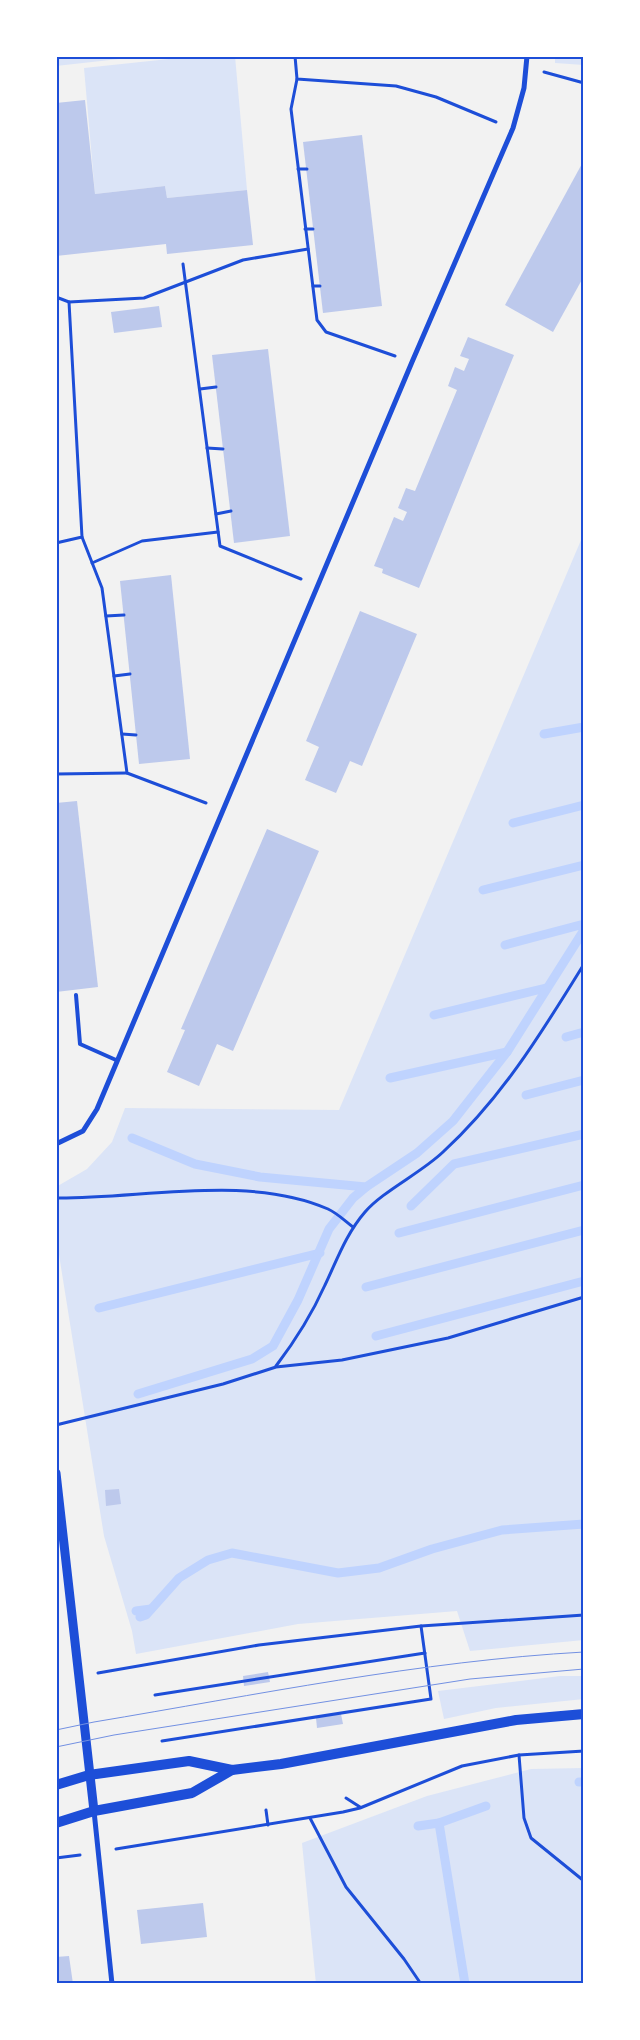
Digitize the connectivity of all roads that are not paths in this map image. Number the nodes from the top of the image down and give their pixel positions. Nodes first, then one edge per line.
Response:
1 (527, 56) edge
2 (76, 995) dead end
3 (116, 1060) junction
4 (56, 1144) edge
5 (56, 1473) edge
6 (584, 1714) edge
7 (232, 1770) junction
8 (89, 1775) junction
9 (56, 1785) edge
10 (94, 1811) junction
11 (56, 1823) edge
12 (112, 1984) edge

1 - 3 street
2 - 3 lane
3 - 4 street
5 - 8 street
6 - 7 main road
7 - 8 main road
7 - 10 main road
8 - 9 main road
8 - 10 street
10 - 11 main road
10 - 12 street

